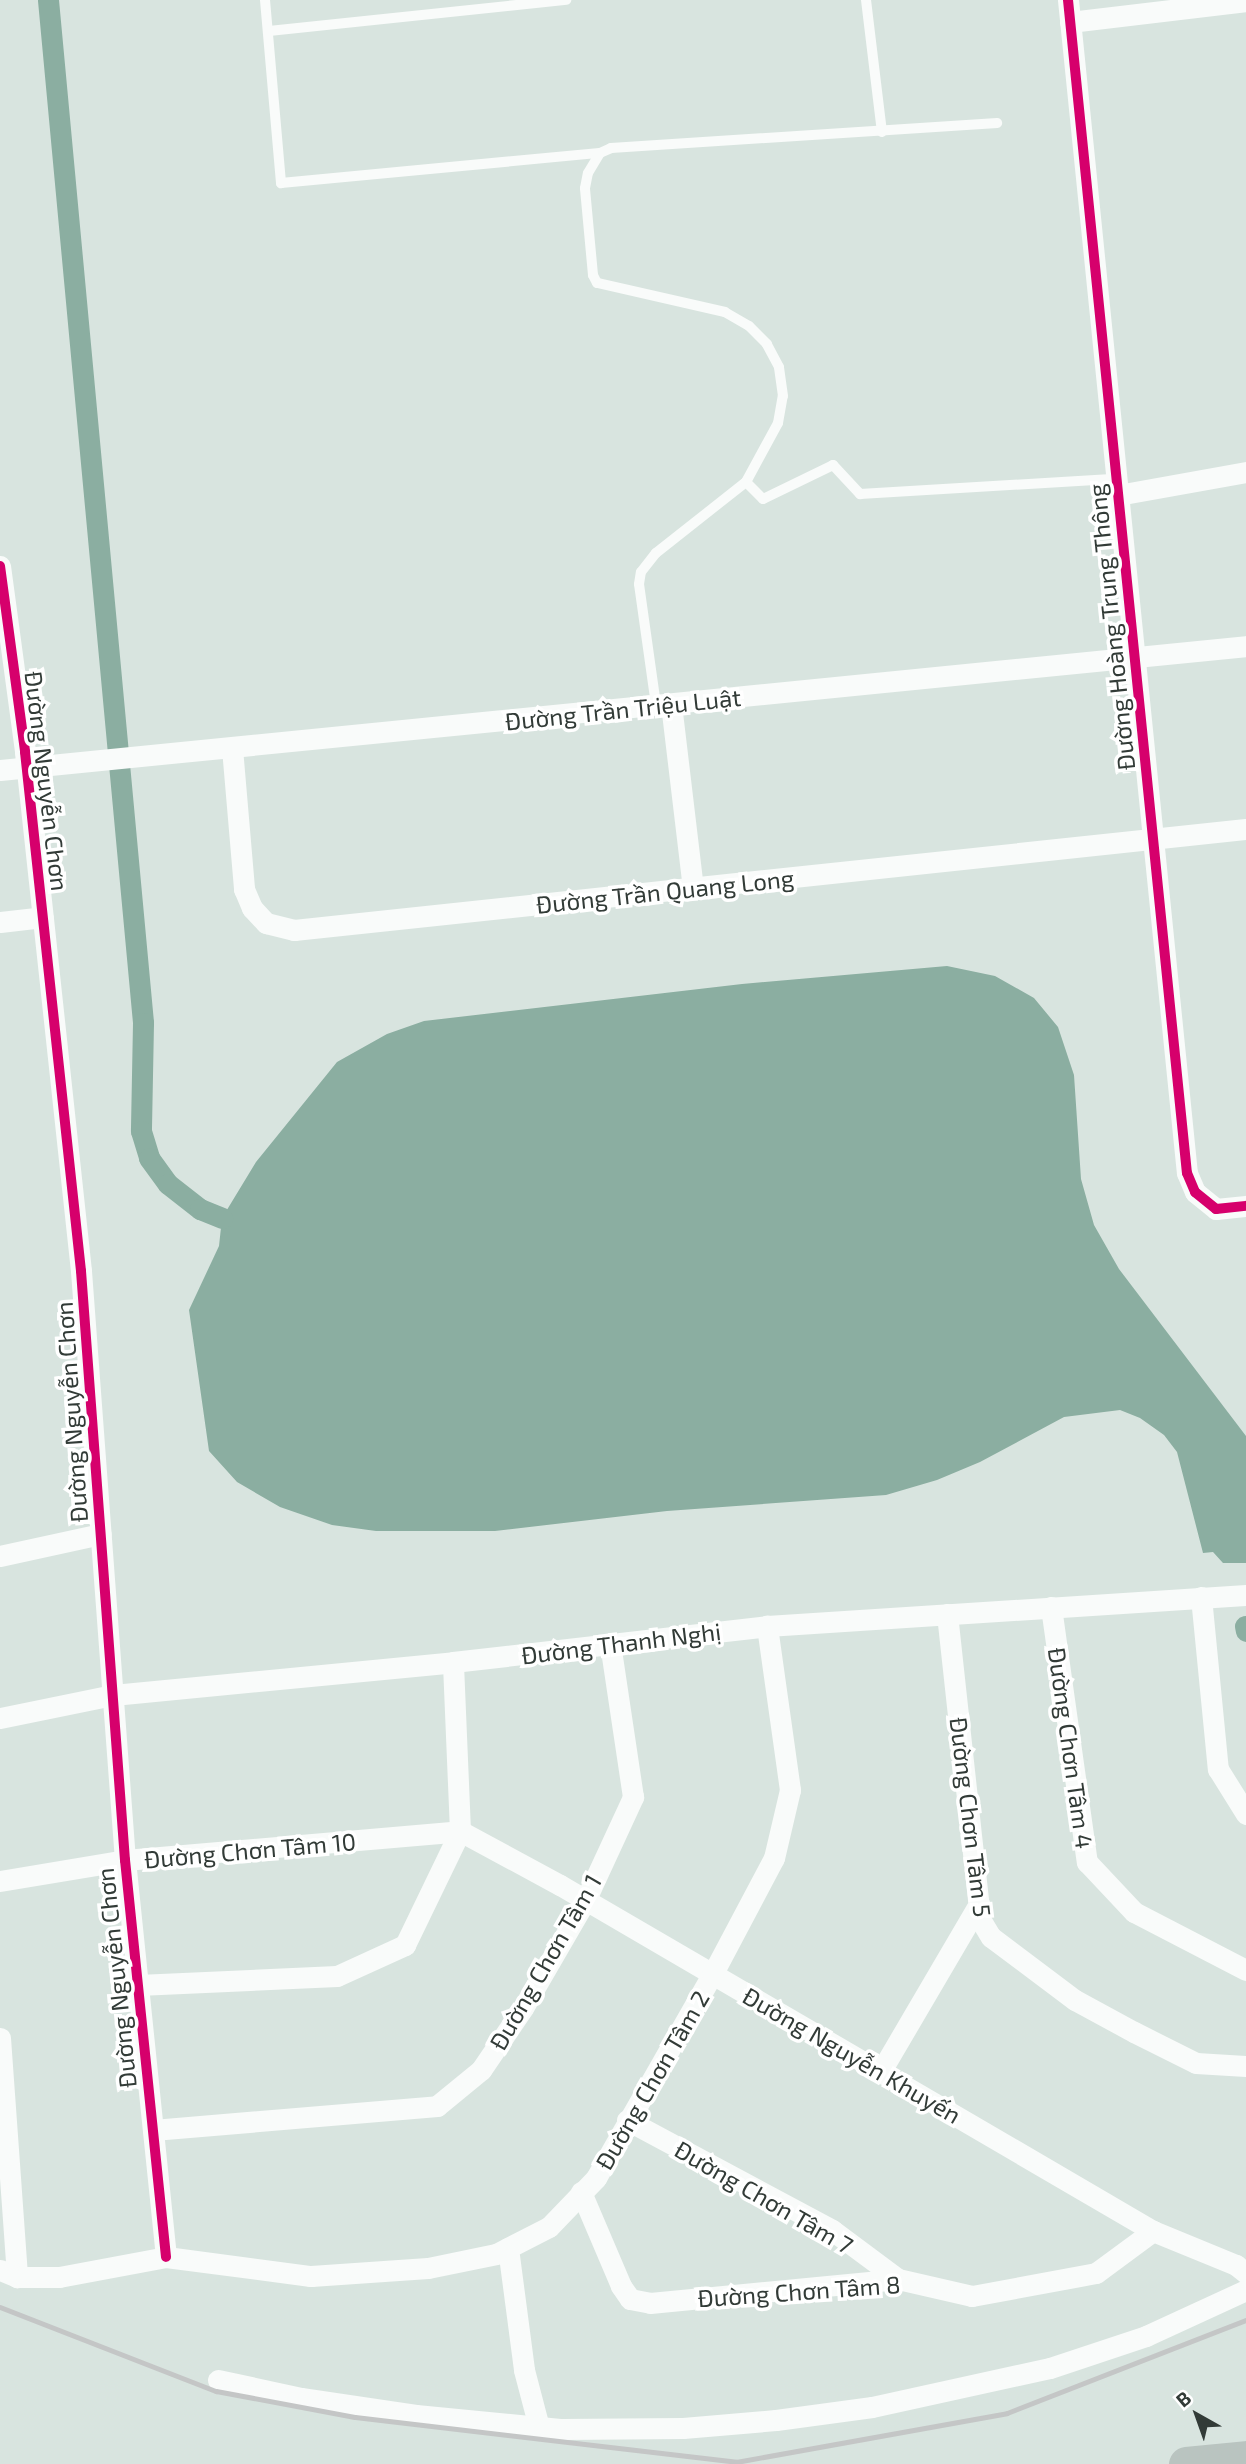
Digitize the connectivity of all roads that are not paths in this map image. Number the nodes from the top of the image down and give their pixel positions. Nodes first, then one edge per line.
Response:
1 (265, 0) edge
2 (566, 0) edge
3 (866, 0) edge
4 (1068, 0) edge
5 (1246, 1) edge
6 (1070, 22) junction
7 (269, 31) junction
8 (997, 123) dead end
9 (883, 132) junction
10 (600, 153) junction
11 (1246, 472) edge
12 (746, 482) junction
13 (1117, 487) junction
14 (0, 566) edge
15 (1, 599) edge
16 (1246, 646) edge
17 (1135, 658) junction
18 (664, 705) junction
19 (232, 748) junction
20 (26, 765) junction
21 (0, 770) edge
22 (1246, 829) edge
23 (1153, 839) junction
24 (693, 888) junction
25 (43, 917) junction
26 (0, 922) edge
27 (1246, 1206) edge
28 (101, 1534) junction
29 (0, 1556) edge
30 (1246, 1595) edge
31 (1201, 1597) junction
32 (1051, 1607) junction
33 (947, 1614) junction
34 (767, 1626) junction
35 (610, 1644) junction
36 (453, 1662) junction
37 (113, 1695) junction
38 (0, 1718) edge
39 (1246, 1814) edge
40 (460, 1831) junction
41 (125, 1860) junction
42 (0, 1881) edge
43 (585, 1901) junction
44 (979, 1904) junction
45 (1246, 1970) edge
46 (712, 1975) junction
47 (138, 1986) junction
48 (0, 2038) edge
49 (1246, 2066) edge
50 (881, 2071) junction
51 (627, 2120) junction
52 (153, 2130) junction
53 (581, 2192) junction
54 (1153, 2231) junction
55 (508, 2248) junction
56 (166, 2257) junction
57 (1242, 2266) edge
58 (9, 2273) edge
59 (898, 2279) junction
60 (1246, 2290) edge
61 (218, 2380) dead end
62 (538, 2427) junction
63 (1246, 2458) edge
64 (1186, 2464) edge

1 - 7 lane
2 - 7 lane
3 - 9 lane
4 - 6 street, Đường Hoàng Trung Thông
5 - 6 street
6 - 13 street, Đường Hoàng Trung Thông
7 - 10 lane
8 - 9 lane
9 - 10 lane
10 - 12 lane
11 - 13 street
12 - 13 lane
12 - 18 lane
13 - 17 street, Đường Hoàng Trung Thông
14 - 15 street, Đường Nguyễn Chơn
15 - 20 street, Đường Nguyễn Chơn
16 - 17 street, Đường Trần Triệu Luật
17 - 18 street, Đường Trần Triệu Luật
17 - 23 street, Đường Hoàng Trung Thông
18 - 19 street, Đường Trần Triệu Luật
18 - 24 street
19 - 20 street, Đường Trần Triệu Luật
19 - 24 street, Đường Trần Quang Long
20 - 21 street, Đường Trần Triệu Luật
20 - 25 street, Đường Nguyễn Chơn
22 - 23 street, Đường Trần Quang Long
23 - 24 street, Đường Trần Quang Long
23 - 27 street, Đường Hoàng Trung Thông
25 - 26 street
25 - 28 street, Đường Nguyễn Chơn
28 - 29 street
28 - 37 street, Đường Nguyễn Chơn
30 - 31 street, Đường Thanh Nghị
31 - 32 street, Đường Thanh Nghị
31 - 39 street
32 - 33 street, Đường Thanh Nghị
32 - 45 street, Đường Chơn Tâm 4
33 - 34 street, Đường Thanh Nghị
33 - 44 street, Đường Chơn Tâm 5
34 - 35 street, Đường Thanh Nghị
34 - 46 street, Đường Chơn Tâm 2
35 - 36 street, Đường Thanh Nghị
35 - 43 street, Đường Chơn Tâm 1
36 - 37 street, Đường Thanh Nghị
36 - 40 street
37 - 38 street, Đường Thanh Nghị
37 - 41 street, Đường Nguyễn Chơn
40 - 41 street, Đường Chơn Tâm 10
40 - 43 street, Đường Nguyễn Khuyến
40 - 47 street
41 - 42 street, Đường Chơn Tâm 10
41 - 47 street, Đường Nguyễn Chơn
43 - 46 street, Đường Nguyễn Khuyến
43 - 52 street, Đường Chơn Tâm 1
44 - 49 street, Đường Chơn Tâm 5
44 - 50 street
46 - 50 street, Đường Nguyễn Khuyến
46 - 51 street, Đường Chơn Tâm 2
47 - 52 street, Đường Nguyễn Chơn
48 - 58 street
50 - 54 street, Đường Nguyễn Khuyến
51 - 53 street, Đường Chơn Tâm 2
51 - 59 street, Đường Chơn Tâm 7
52 - 56 street, Đường Nguyễn Chơn
53 - 55 street, Đường Chơn Tâm 2
53 - 59 street, Đường Chơn Tâm 8
54 - 57 street, Đường Nguyễn Khuyến
54 - 59 street, Đường Chơn Tâm 8
55 - 56 street, Đường Chơn Tâm 2
55 - 62 street
56 - 58 street, Đường Chơn Tâm 2
60 - 62 street
61 - 62 street
63 - 64 highway

